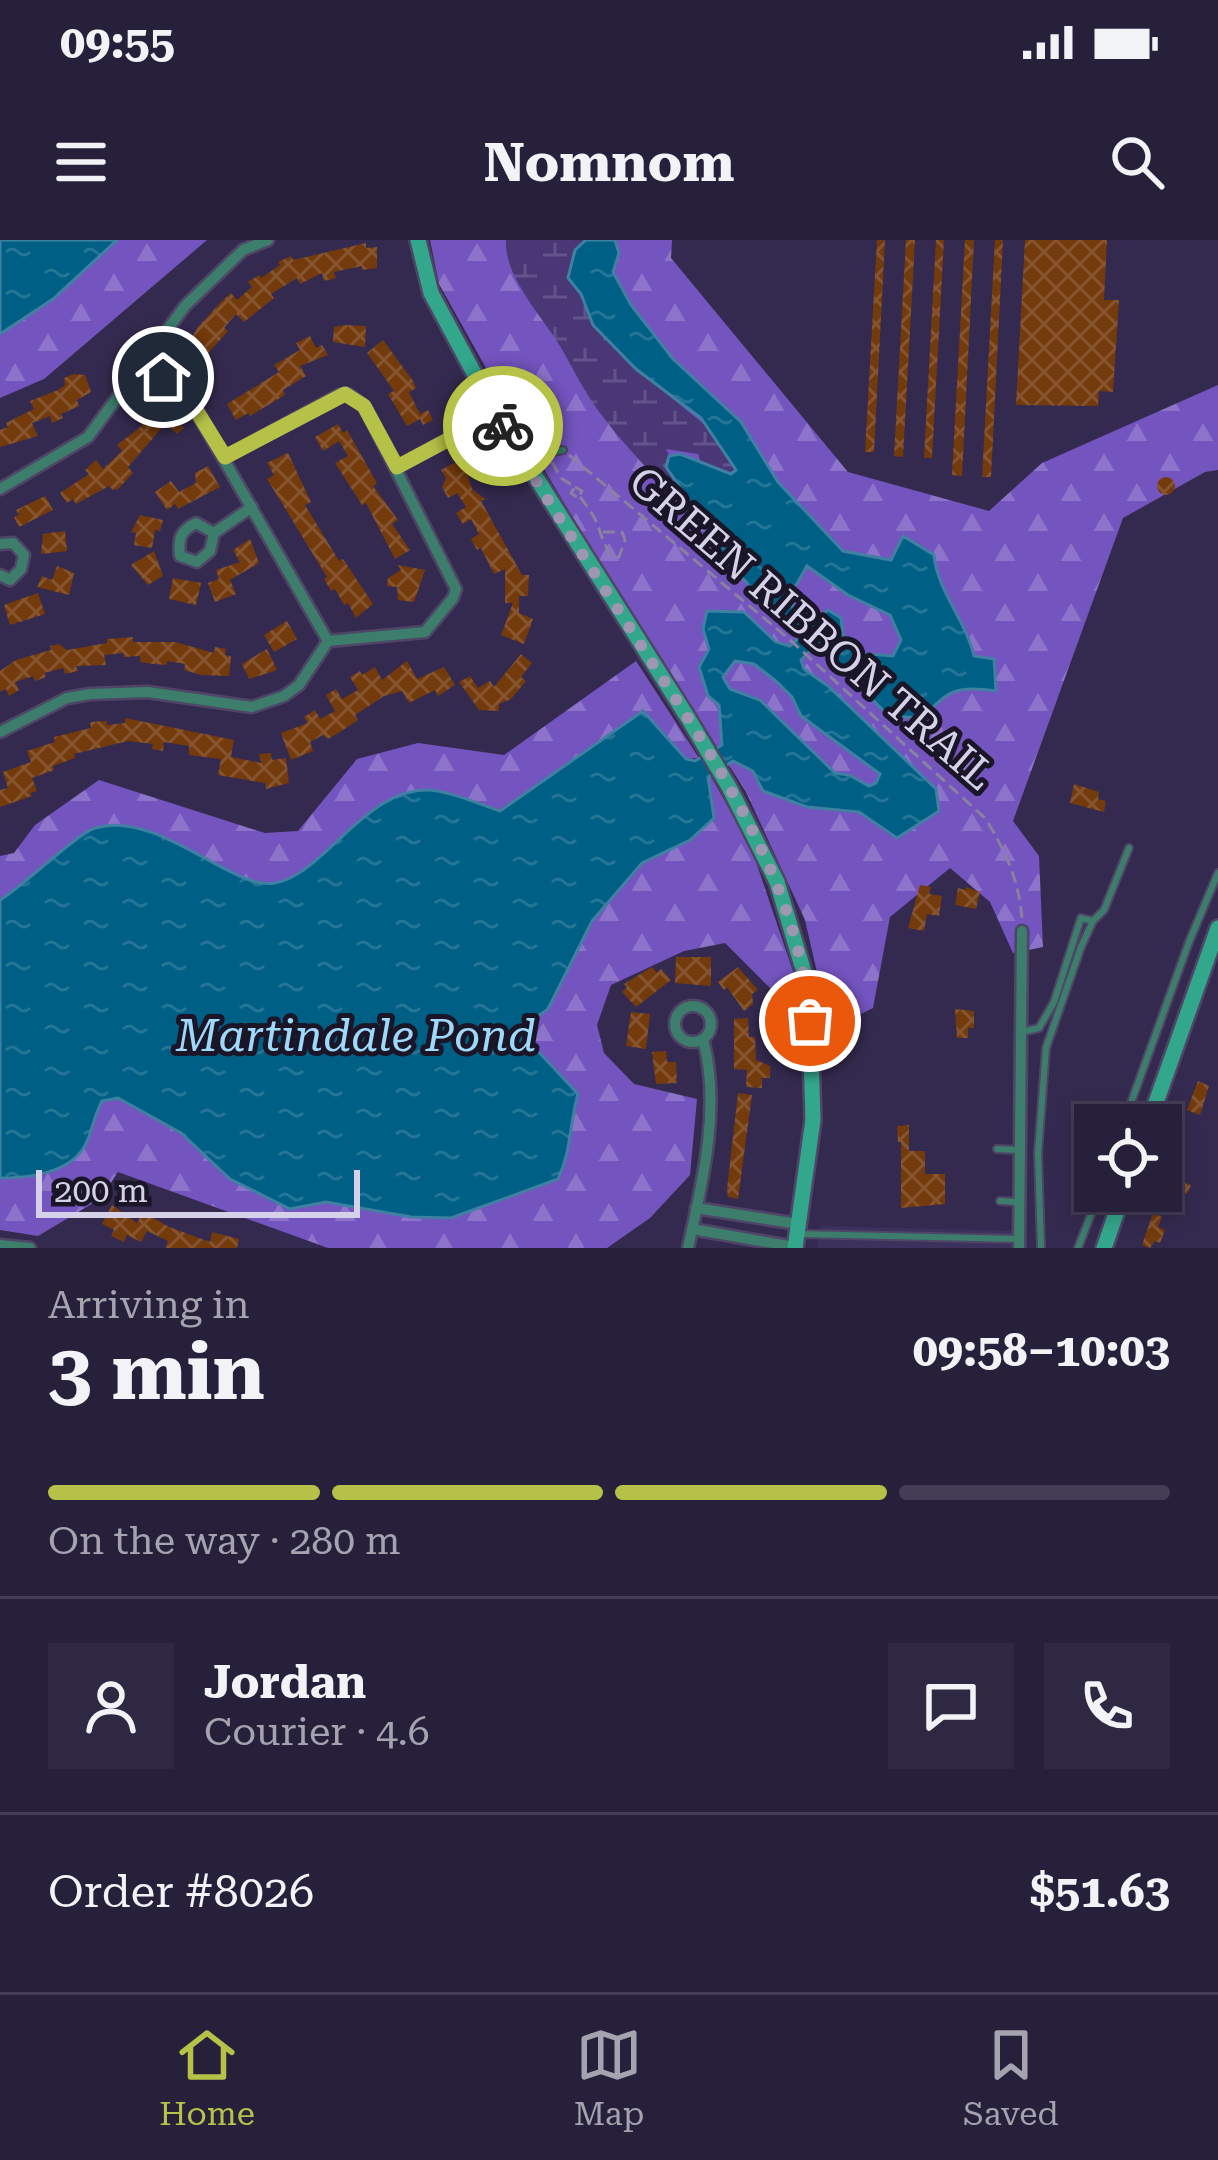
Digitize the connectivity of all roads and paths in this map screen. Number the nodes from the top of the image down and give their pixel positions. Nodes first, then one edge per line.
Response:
1 (268, 240) edge
2 (418, 240) edge
3 (140, 362) junction
4 (496, 414) junction
5 (562, 450) joint
6 (548, 455) junction
7 (225, 457) junction
8 (397, 467) junction
9 (528, 468) junction
10 (0, 489) edge
11 (252, 507) junction
12 (600, 532) junction
13 (214, 533) dead end
14 (0, 544) edge
15 (0, 575) edge
16 (328, 641) junction
17 (0, 732) edge
18 (1129, 848) dead end
19 (1218, 873) edge
20 (1094, 921) junction
21 (1218, 928) edge
22 (1022, 931) joint
23 (1021, 1032) junction
24 (703, 1039) dead end
25 (1131, 1104) edge
26 (1155, 1104) edge
27 (997, 1149) dead end
28 (1020, 1150) junction
29 (1000, 1202) dead end
30 (1019, 1202) junction
31 (696, 1208) junction
32 (1092, 1212) edge
33 (1116, 1212) edge
34 (692, 1229) junction
35 (857, 1236) junction
36 (796, 1238) edge
37 (1019, 1244) edge
38 (0, 1245) edge
39 (27, 1248) edge
40 (688, 1248) edge
41 (859, 1248) edge
42 (1041, 1248) edge
43 (1078, 1248) edge
44 (1103, 1248) edge

1 - 3 street
2 - 4 main road
3 - 7 street
3 - 10 street
4 - 8 street
4 - 9 main road
5 - 6 lane
5 - 22 path, GREEN RIBBON TRAIL
6 - 9 lane
6 - 12 path
7 - 8 street
7 - 11 street
8 - 16 street
9 - 36 main road
11 - 13 street
11 - 16 street
12 - 12 path
14 - 15 street
16 - 17 street
18 - 20 lane
19 - 25 lane
20 - 23 lane
20 - 42 lane
21 - 26 main road
22 - 23 street
23 - 28 street
24 - 31 street
27 - 28 lane
28 - 30 street
29 - 30 lane
30 - 37 street
31 - 34 street
31 - 36 street
32 - 43 lane
33 - 44 main road
34 - 36 street
34 - 40 street
35 - 36 lane
35 - 37 lane
35 - 41 lane
38 - 39 street

